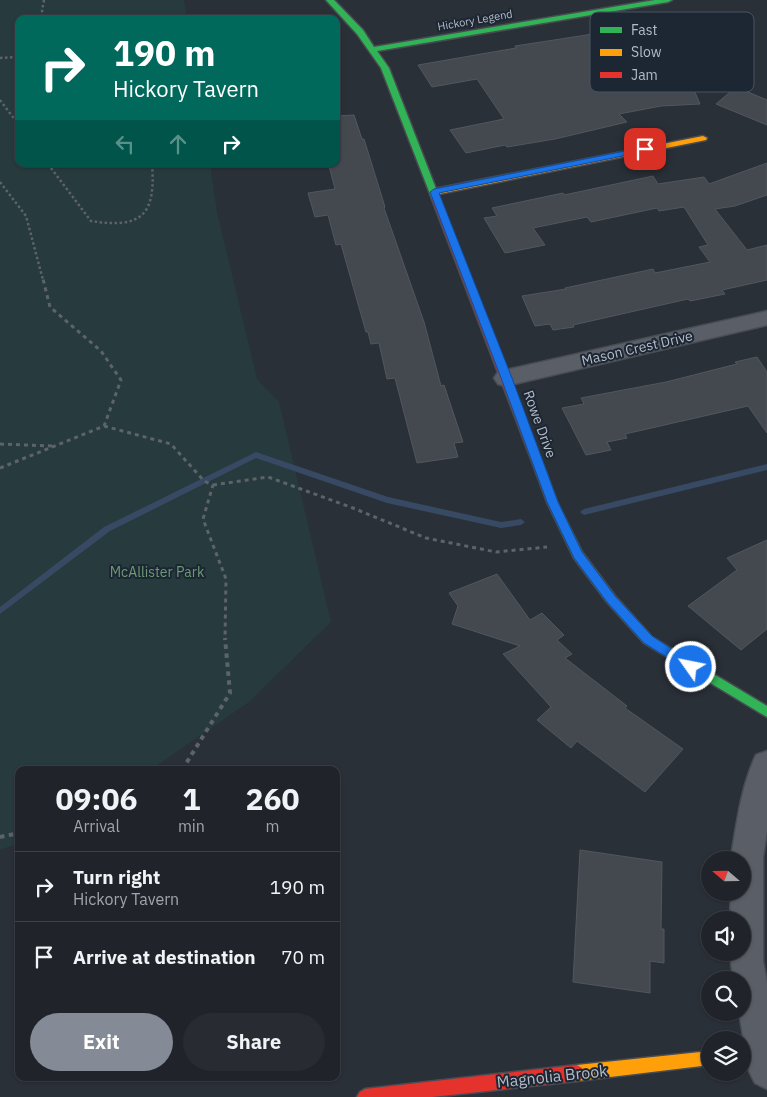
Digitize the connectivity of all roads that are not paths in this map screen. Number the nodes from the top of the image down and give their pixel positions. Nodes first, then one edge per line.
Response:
1 (330, 0) edge
2 (668, 0) edge
3 (596, 12) edge
4 (590, 13) edge
5 (375, 49) junction
6 (703, 138) dead end
7 (434, 192) junction
8 (767, 318) edge
9 (506, 378) junction
10 (767, 712) edge
11 (767, 764) edge
12 (701, 1059) edge
13 (757, 1059) edge
14 (364, 1097) edge

1 - 5 street, Rowe Drive
2 - 3 street, Hickory Legend
4 - 5 street, Hickory Legend
5 - 7 street, Rowe Drive
6 - 7 street
7 - 9 street, Rowe Drive
8 - 9 street, Mason Crest Drive
9 - 10 street, Rowe Drive
11 - 13 street
12 - 14 street, Magnolia Brook

